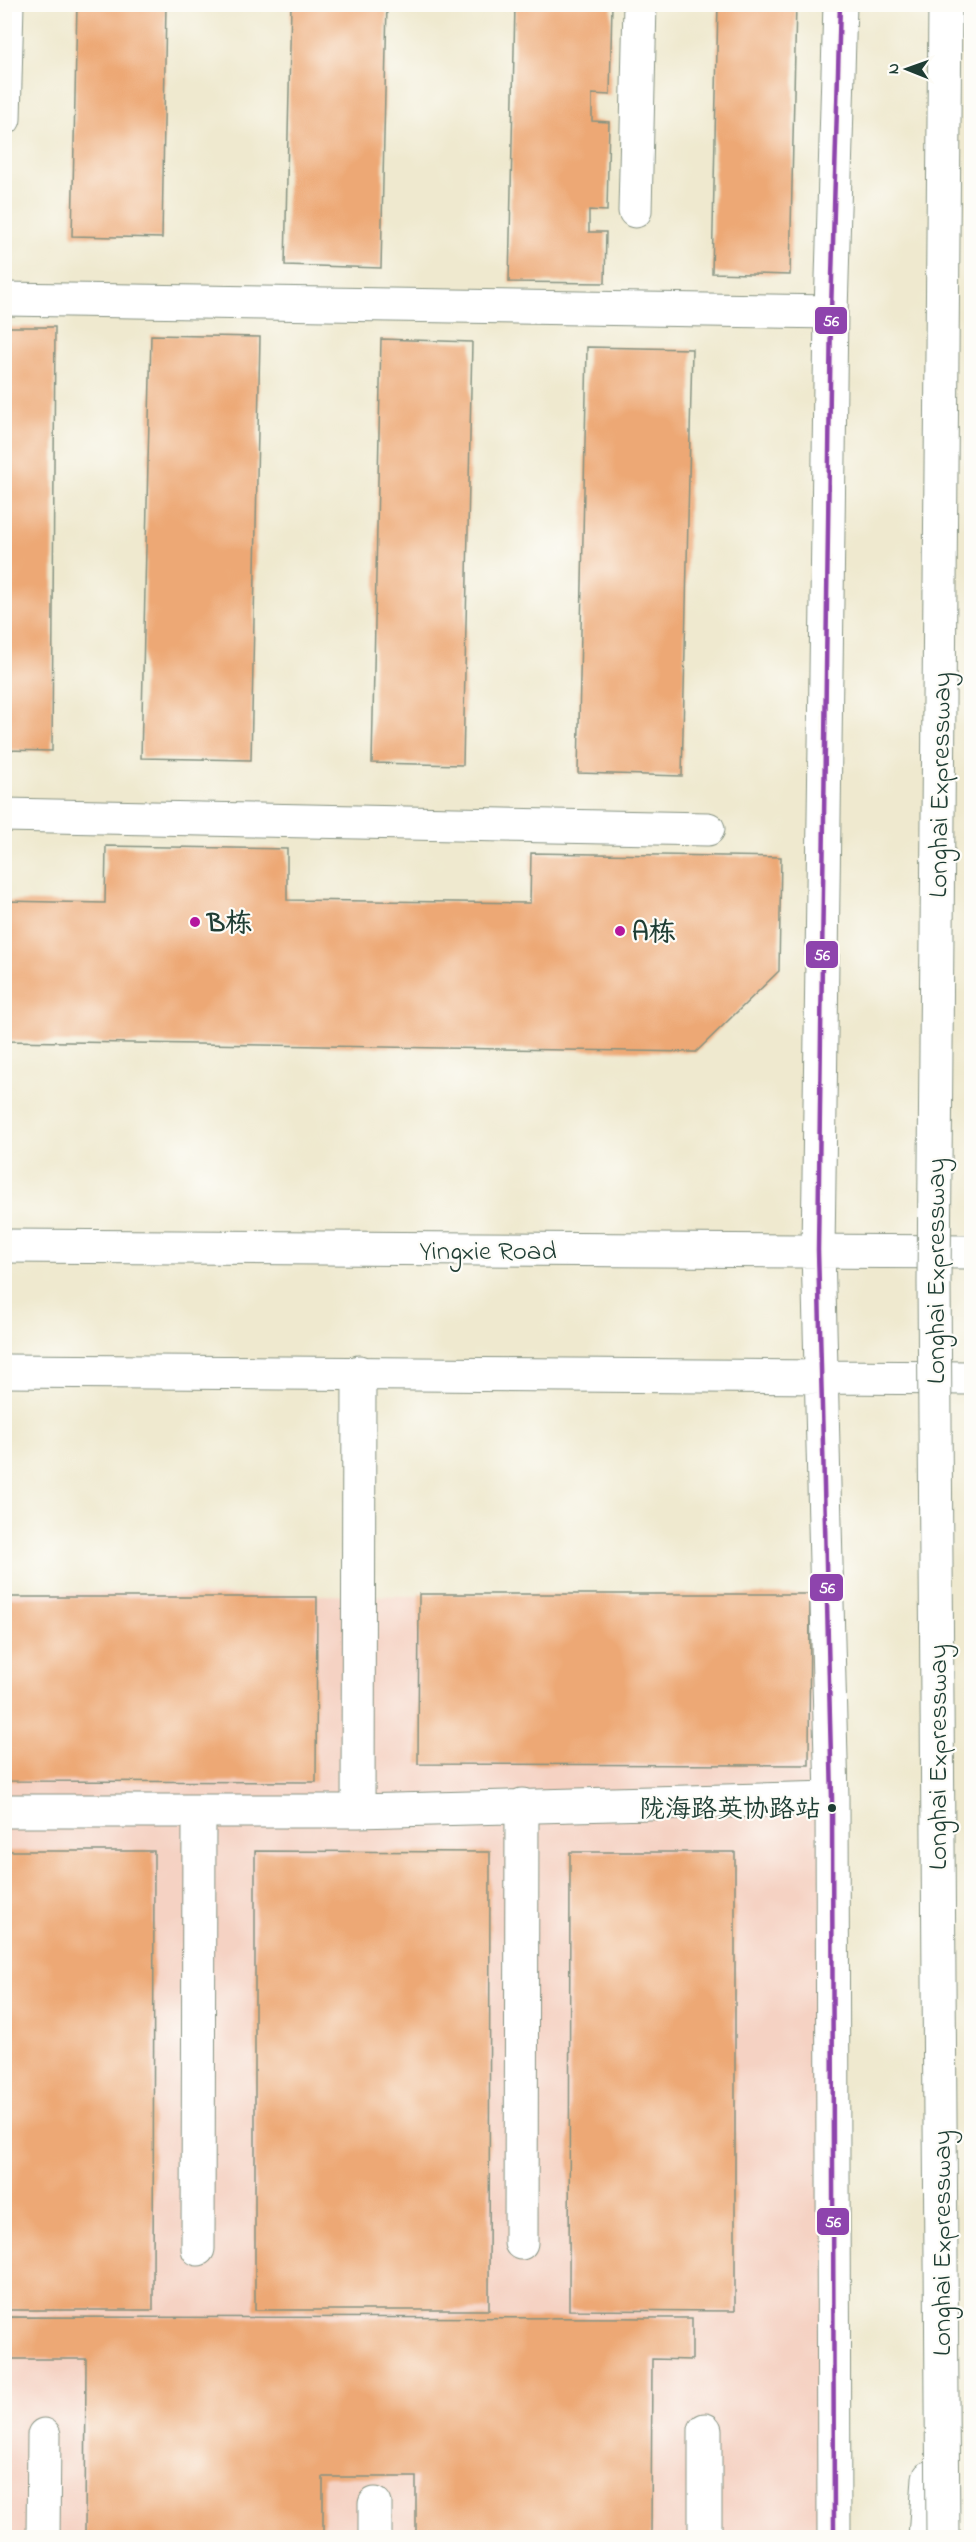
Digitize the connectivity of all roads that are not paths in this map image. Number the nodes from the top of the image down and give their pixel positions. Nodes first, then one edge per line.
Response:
1 (7, 4) edge
2 (640, 4) edge
3 (840, 4) edge
4 (945, 4) edge
5 (4, 119) edge
6 (635, 211) dead end
7 (4, 299) edge
8 (831, 312) junction
9 (4, 814) edge
10 (708, 829) dead end
11 (4, 1246) edge
12 (818, 1250) junction
13 (972, 1252) edge
14 (4, 1371) edge
15 (359, 1372) junction
16 (822, 1377) junction
17 (972, 1378) edge
18 (832, 1798) junction
19 (522, 1805) junction
20 (4, 1811) edge
21 (199, 1811) junction
22 (358, 1811) junction
23 (521, 2243) dead end
24 (198, 2248) dead end
25 (941, 2312) junction
26 (705, 2430) dead end
27 (44, 2435) dead end
28 (375, 2504) dead end
29 (44, 2538) edge
30 (375, 2538) edge
31 (705, 2538) edge
32 (834, 2538) edge
33 (925, 2538) edge
34 (943, 2538) edge

1 - 5 main road
2 - 6 main road
3 - 8 main road
4 - 25 main road, Longhai Expressway, bridge
7 - 8 main road
8 - 12 main road
9 - 10 main road
11 - 12 main road, Yingxie Road
12 - 13 main road, Yingxie Road
12 - 16 main road
14 - 15 main road
15 - 16 main road
15 - 22 main road
16 - 17 main road
16 - 18 main road
18 - 19 main road
18 - 32 main road
19 - 22 main road
19 - 23 main road
20 - 21 main road
21 - 22 main road
21 - 24 main road
25 - 33 main road, bridge
25 - 34 main road, Longhai Expressway, bridge
26 - 31 main road
27 - 29 main road
28 - 30 main road

